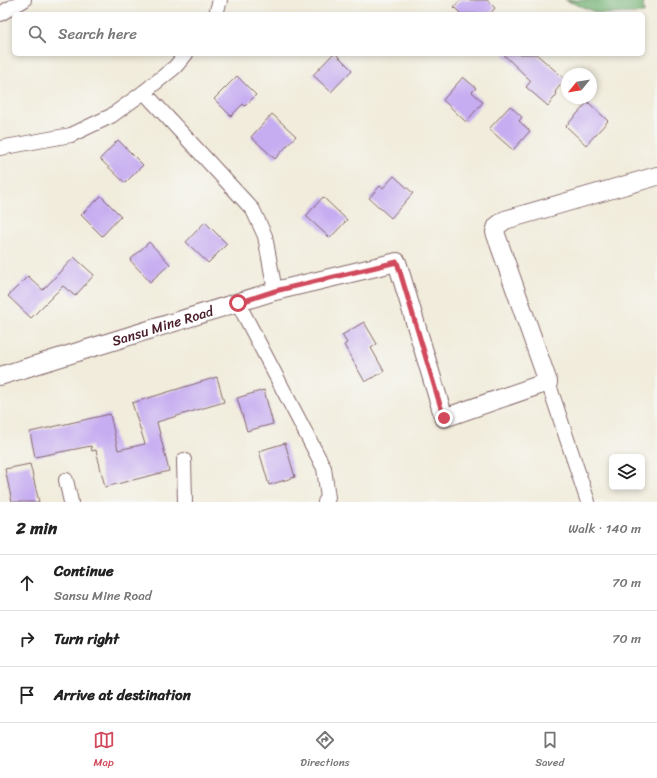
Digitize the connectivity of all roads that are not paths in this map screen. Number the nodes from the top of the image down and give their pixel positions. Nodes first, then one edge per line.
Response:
1 (24, 0) edge
2 (220, 0) edge
3 (217, 12) edge
4 (0, 14) edge
5 (184, 56) edge
6 (144, 92) junction
7 (0, 148) edge
8 (657, 176) edge
9 (275, 291) junction
10 (238, 303) junction
11 (0, 376) edge
12 (548, 382) junction
13 (184, 460) dead end
14 (66, 480) dead end
15 (71, 502) edge
16 (184, 502) edge
17 (325, 502) edge
18 (588, 502) edge

1 - 4 street
2 - 3 street
5 - 6 street
6 - 7 street
6 - 9 street
8 - 12 street
9 - 10 street, Sansu Mine Road
9 - 12 street, Sansu Mine Road
10 - 11 street, Sansu Mine Road
10 - 17 street
12 - 18 street
13 - 16 street
14 - 15 street

